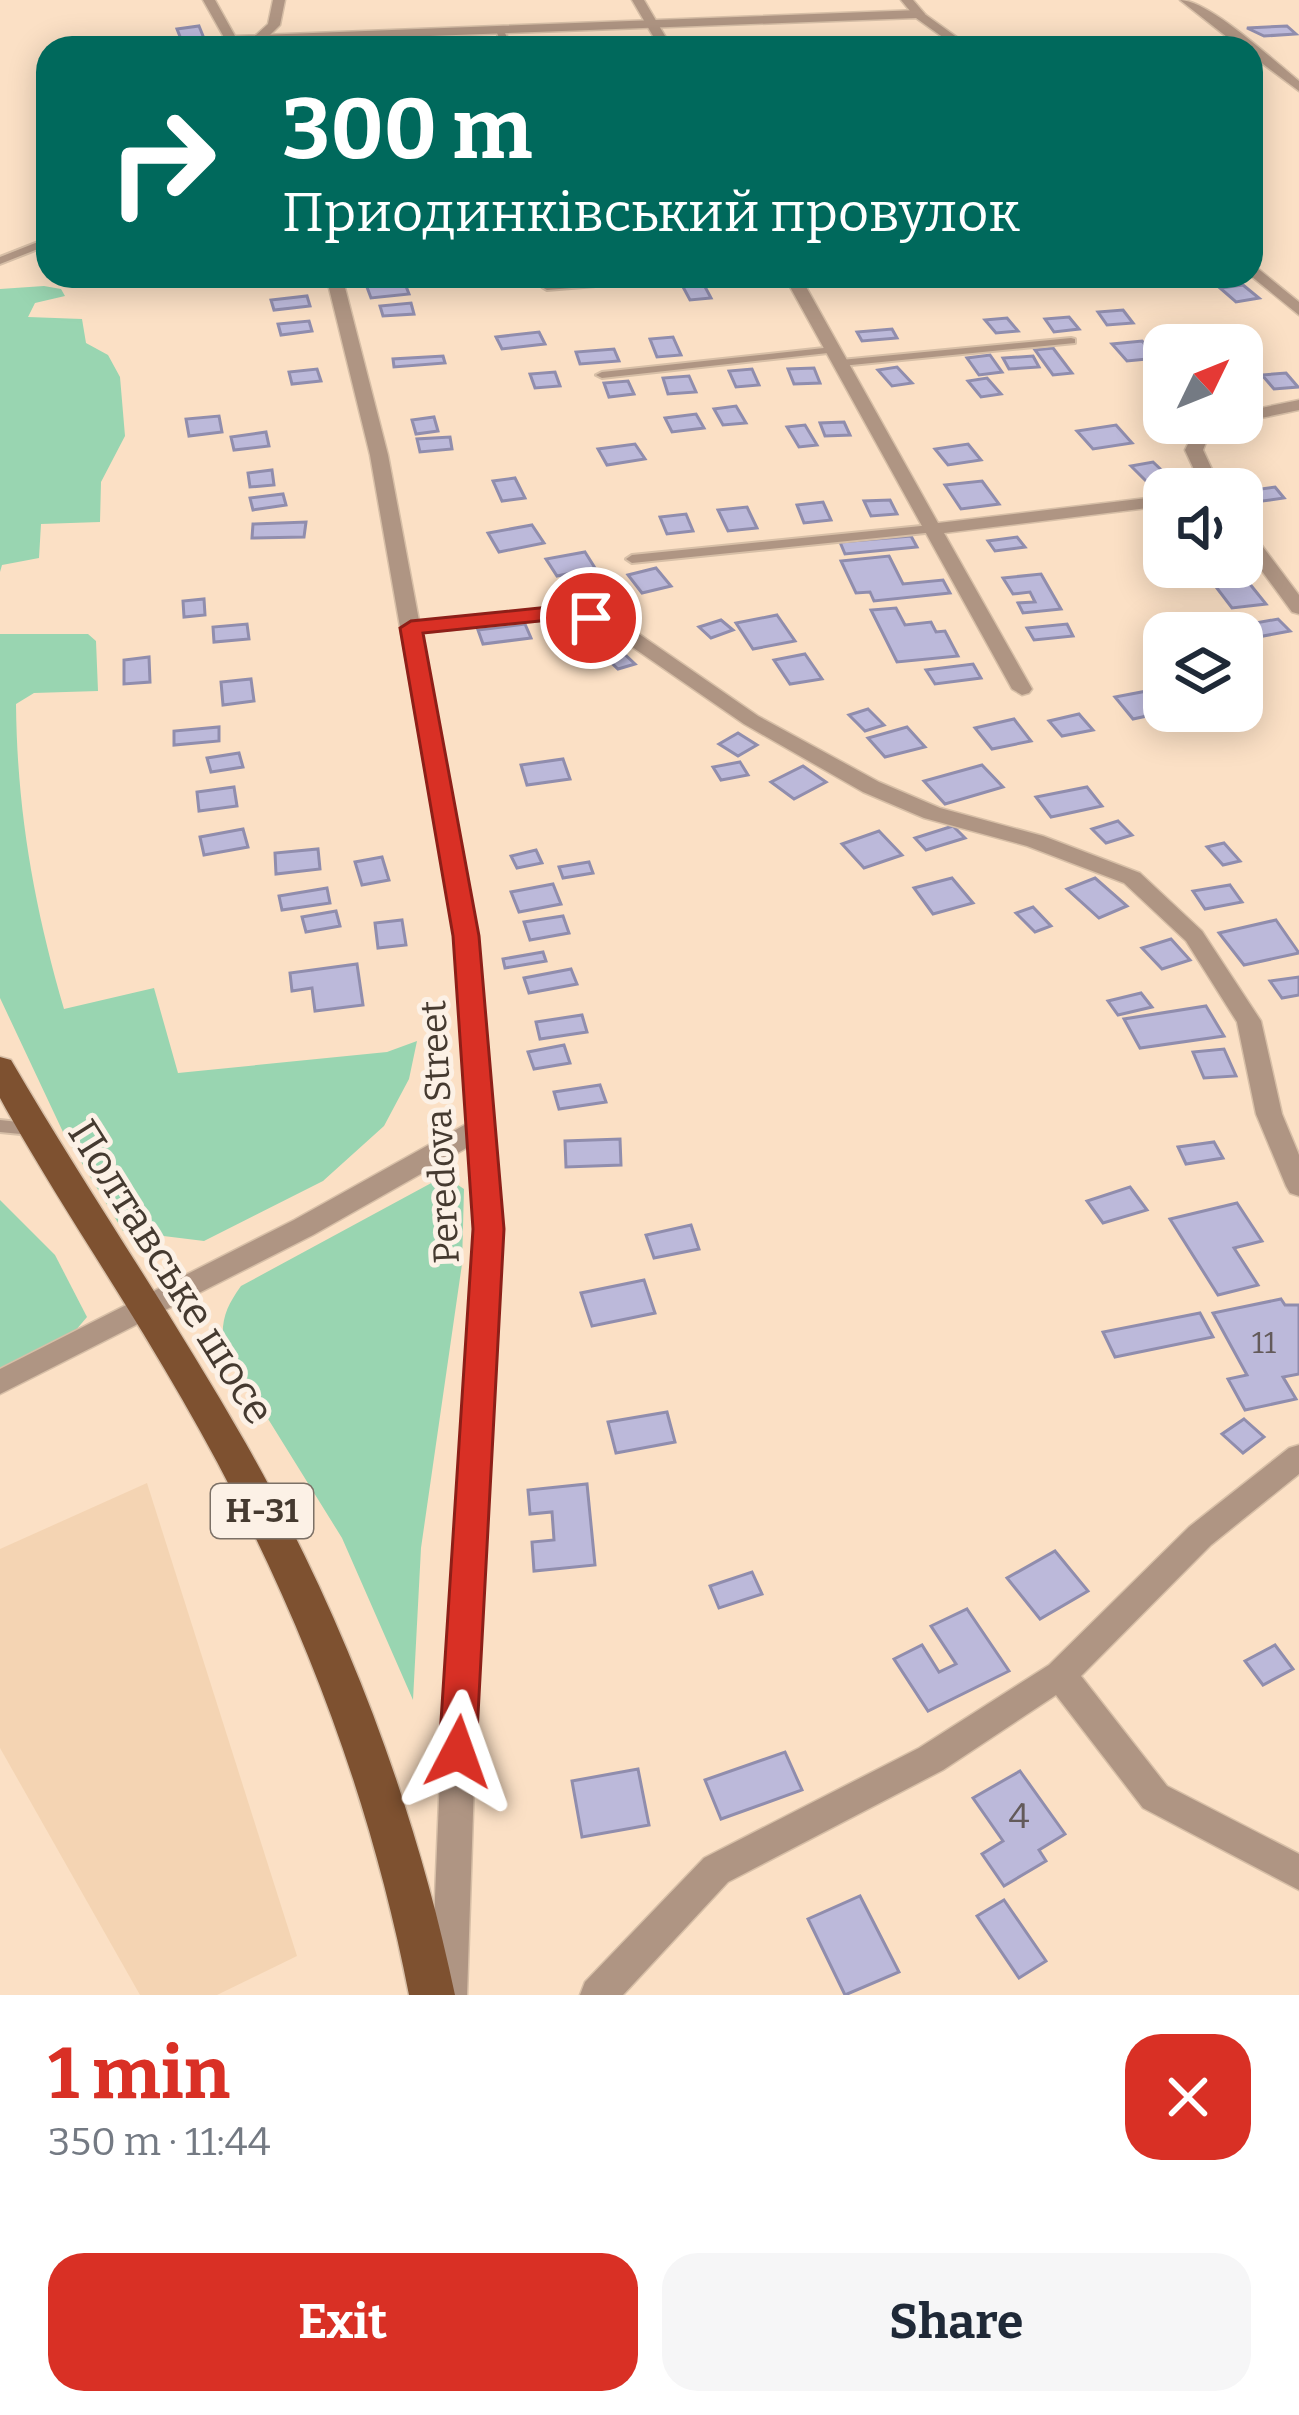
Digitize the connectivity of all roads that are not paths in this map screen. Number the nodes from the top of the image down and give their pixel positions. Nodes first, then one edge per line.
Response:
1 (209, 0) edge
2 (279, 0) edge
3 (638, 0) edge
4 (907, 0) edge
5 (1186, 0) edge
6 (919, 14) junction
7 (654, 28) junction
8 (501, 33) junction
9 (229, 36) edge
10 (262, 36) edge
11 (380, 36) edge
12 (502, 36) edge
13 (659, 36) edge
14 (949, 36) edge
15 (1233, 36) edge
16 (1263, 59) edge
17 (1299, 87) edge
18 (36, 246) edge
19 (0, 261) edge
20 (1263, 278) edge
21 (337, 288) edge
22 (799, 288) edge
23 (1299, 310) edge
24 (1071, 340) dead end
25 (837, 356) junction
26 (602, 375) dead end
27 (1299, 405) edge
28 (1263, 413) edge
29 (1143, 504) edge
30 (932, 530) junction
31 (1263, 559) edge
32 (632, 560) dead end
33 (1299, 608) edge
34 (411, 628) junction
35 (1022, 689) dead end
36 (0, 1069) edge
37 (482, 1127) junction
38 (16, 1128) edge
39 (1299, 1186) edge
40 (143, 1310) junction
41 (0, 1382) edge
42 (1299, 1457) edge
43 (1060, 1675) junction
44 (1299, 1873) edge
45 (433, 1995) edge
46 (449, 1995) edge
47 (598, 1995) edge

1 - 9 street
2 - 10 street
3 - 7 street
4 - 6 street
5 - 15 street
6 - 7 street
6 - 14 street
7 - 8 street
7 - 13 street
8 - 11 street
8 - 12 lane
16 - 17 street
18 - 19 lane
20 - 23 street
21 - 34 street, Peredova Street
22 - 25 street
24 - 25 lane
25 - 26 lane
25 - 30 street
27 - 28 street
29 - 30 street
30 - 32 lane
30 - 35 street
31 - 33 street
34 - 37 street, Peredova Street
34 - 39 street
36 - 38 main road, Полтавське шосе / Н-31
37 - 40 street
37 - 46 street, Peredova Street
38 - 40 main road, Полтавське шосе / Н-31
40 - 41 street
40 - 45 main road, Полтавське шосе / Н-31
42 - 43 street
43 - 44 street
43 - 47 street

